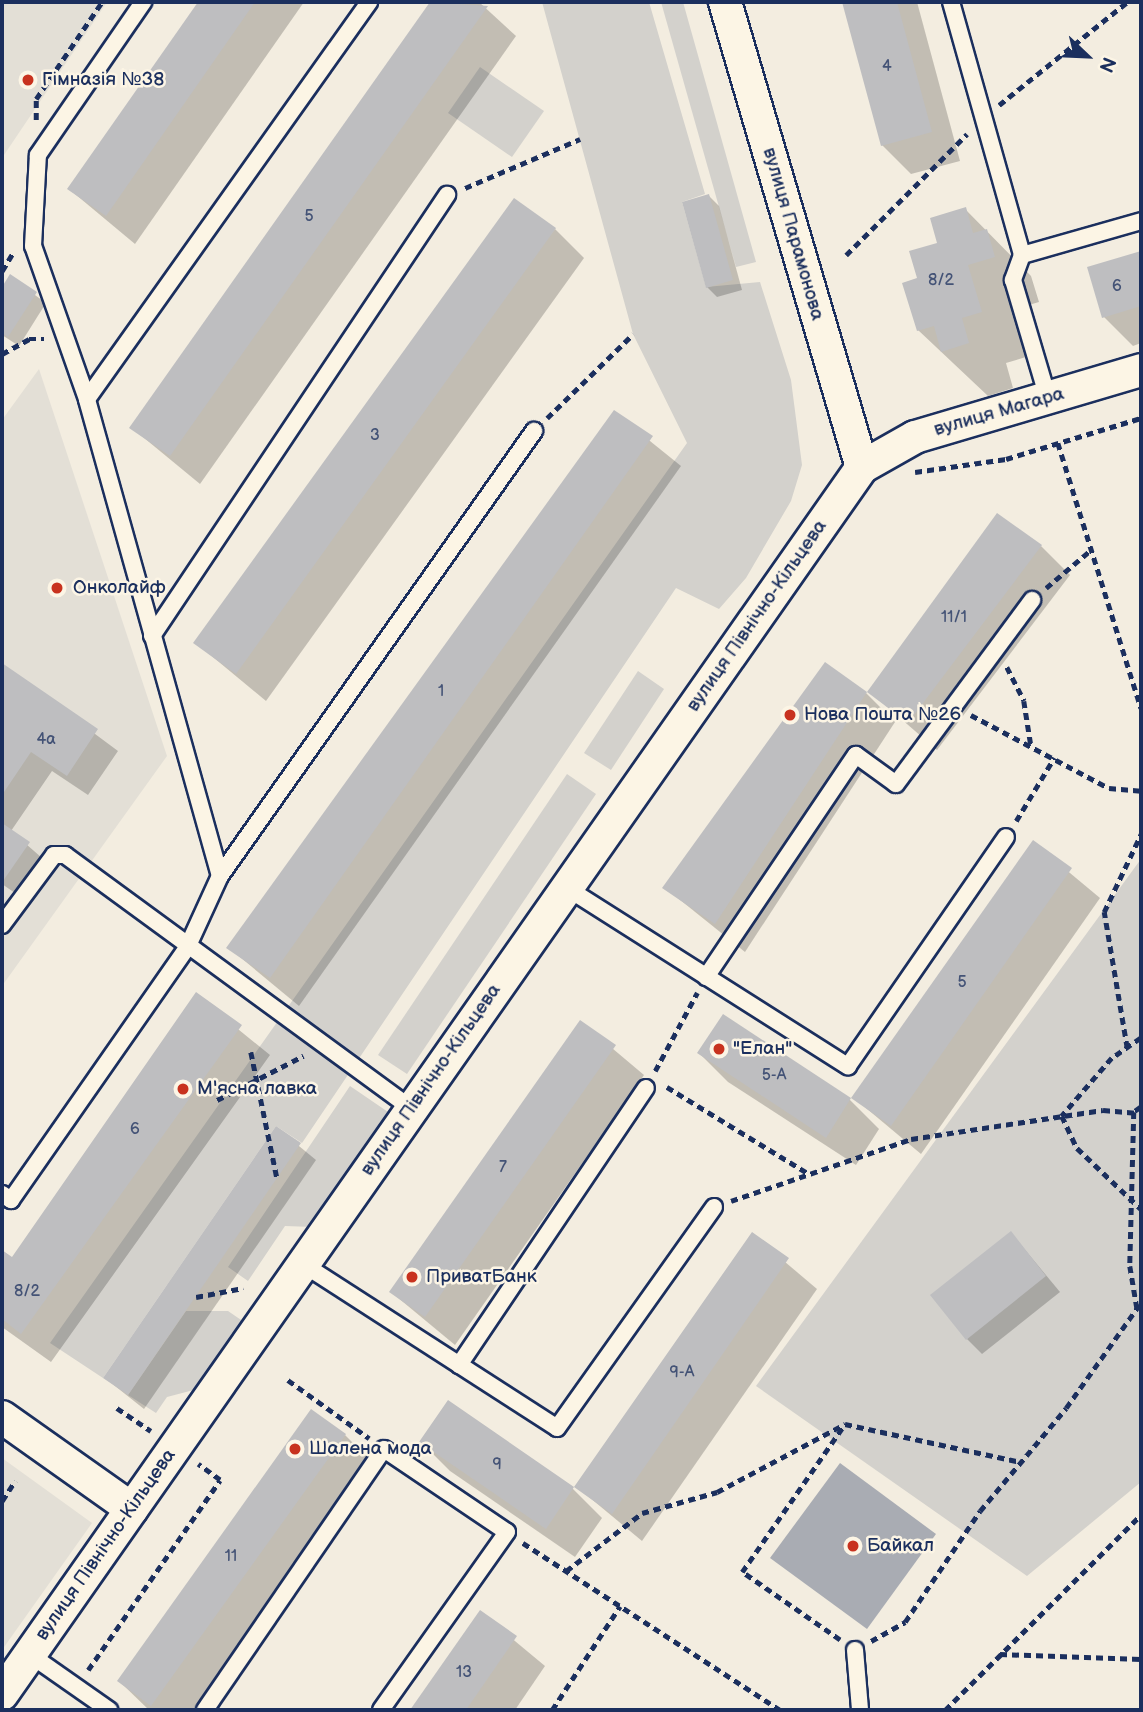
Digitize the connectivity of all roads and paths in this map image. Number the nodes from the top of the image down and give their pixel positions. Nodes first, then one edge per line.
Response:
1 (102, 2) edge
2 (143, 2) edge
3 (369, 2) edge
4 (725, 2) edge
5 (951, 2) edge
6 (1127, 2) edge
7 (984, 118) junction
8 (580, 139) dead end
9 (38, 155) junction
10 (447, 195) joint
11 (1141, 221) edge
12 (14, 251) dead end
13 (846, 255) dead end
14 (1022, 255) junction
15 (2, 271) edge
16 (633, 334) dead end
17 (66, 339) junction
18 (2, 354) edge
19 (1141, 370) edge
20 (1048, 398) junction
21 (87, 399) junction
22 (1141, 418) edge
23 (534, 431) joint
24 (1058, 443) junction
25 (862, 467) junction
26 (911, 473) dead end
27 (1091, 549) junction
28 (1032, 600) joint
29 (152, 636) junction
30 (998, 647) junction
31 (954, 706) junction
32 (1141, 708) edge
33 (1031, 746) junction
34 (1054, 758) junction
35 (1141, 791) edge
36 (1141, 834) edge
37 (1006, 837) joint
38 (220, 876) junction
39 (567, 888) junction
40 (2, 925) edge
41 (187, 948) junction
42 (706, 977) junction
43 (1141, 1038) edge
44 (324, 1043) junction
45 (1127, 1048) junction
46 (251, 1052) dead end
47 (257, 1083) junction
48 (649, 1083) junction
49 (217, 1100) dead end
50 (1141, 1107) edge
51 (411, 1108) junction
52 (1133, 1112) junction
53 (1141, 1113) edge
54 (1062, 1116) junction
55 (810, 1174) junction
56 (277, 1178) dead end
57 (2, 1194) edge
58 (1135, 1202) junction
59 (714, 1207) joint
60 (1141, 1209) edge
61 (303, 1264) junction
62 (243, 1288) dead end
63 (196, 1297) dead end
64 (1139, 1306) edge
65 (458, 1365) junction
66 (288, 1380) dead end
67 (117, 1408) dead end
68 (2, 1417) edge
69 (845, 1424) junction
70 (152, 1432) dead end
71 (384, 1449) junction
72 (1021, 1462) junction
73 (198, 1464) dead end
74 (15, 1481) dead end
75 (2, 1501) edge
76 (132, 1509) junction
77 (1141, 1515) edge
78 (507, 1532) junction
79 (566, 1571) junction
80 (620, 1606) junction
81 (855, 1650) junction
82 (29, 1654) junction
83 (1000, 1654) junction
84 (1141, 1659) edge
85 (76, 1687) junction
86 (2, 1694) edge
87 (109, 1710) edge
88 (205, 1710) edge
89 (381, 1710) edge
90 (552, 1710) edge
91 (780, 1710) edge
92 (860, 1710) edge
93 (945, 1710) edge

1 - 9 path
2 - 9 lane
3 - 21 lane
4 - 25 street, вулиця Парамонова
5 - 7 lane
6 - 7 path
7 - 13 path
7 - 14 lane
8 - 10 path
9 - 17 lane
10 - 29 lane
11 - 14 lane
12 - 15 path
14 - 20 lane
16 - 23 path
17 - 18 path
17 - 21 lane
19 - 20 street, вулиця Магара
20 - 25 street, вулиця Магара
21 - 29 lane
22 - 24 path
23 - 38 lane
24 - 26 path
24 - 27 path
25 - 39 street, вулиця Північно-Кільцева
27 - 28 path
27 - 32 path
28 - 30 lane
29 - 38 lane
30 - 31 lane
30 - 33 path
31 - 33 path
31 - 42 lane
33 - 34 path
34 - 35 path
34 - 37 path
36 - 45 path
37 - 42 lane
38 - 41 lane
39 - 42 lane
39 - 51 street, вулиця Північно-Кільцева
40 - 41 lane
41 - 44 lane
41 - 57 lane
42 - 48 path
43 - 45 path
44 - 47 path
44 - 51 lane
45 - 54 path
46 - 47 path
47 - 49 path
47 - 56 path
48 - 55 path
48 - 65 lane
50 - 52 path
51 - 61 street, вулиця Північно-Кільцева
52 - 53 path
52 - 54 path
52 - 58 path
54 - 55 path
54 - 58 path
55 - 59 path
58 - 60 path
58 - 64 path
59 - 65 lane
61 - 65 lane
61 - 76 street, вулиця Північно-Кільцева
62 - 63 path
64 - 72 path
66 - 71 path
67 - 70 path
68 - 76 street
69 - 72 path
69 - 79 path
69 - 81 path
71 - 78 lane
71 - 88 lane
72 - 81 path
73 - 85 path
74 - 75 path
76 - 82 street, вулиця Північно-Кільцева
77 - 83 path
78 - 79 path
78 - 89 lane
79 - 80 path
80 - 90 path
80 - 91 path
81 - 92 lane
82 - 85 lane
82 - 86 street, вулиця Північно-Кільцева
83 - 84 path
83 - 93 path
85 - 87 lane

